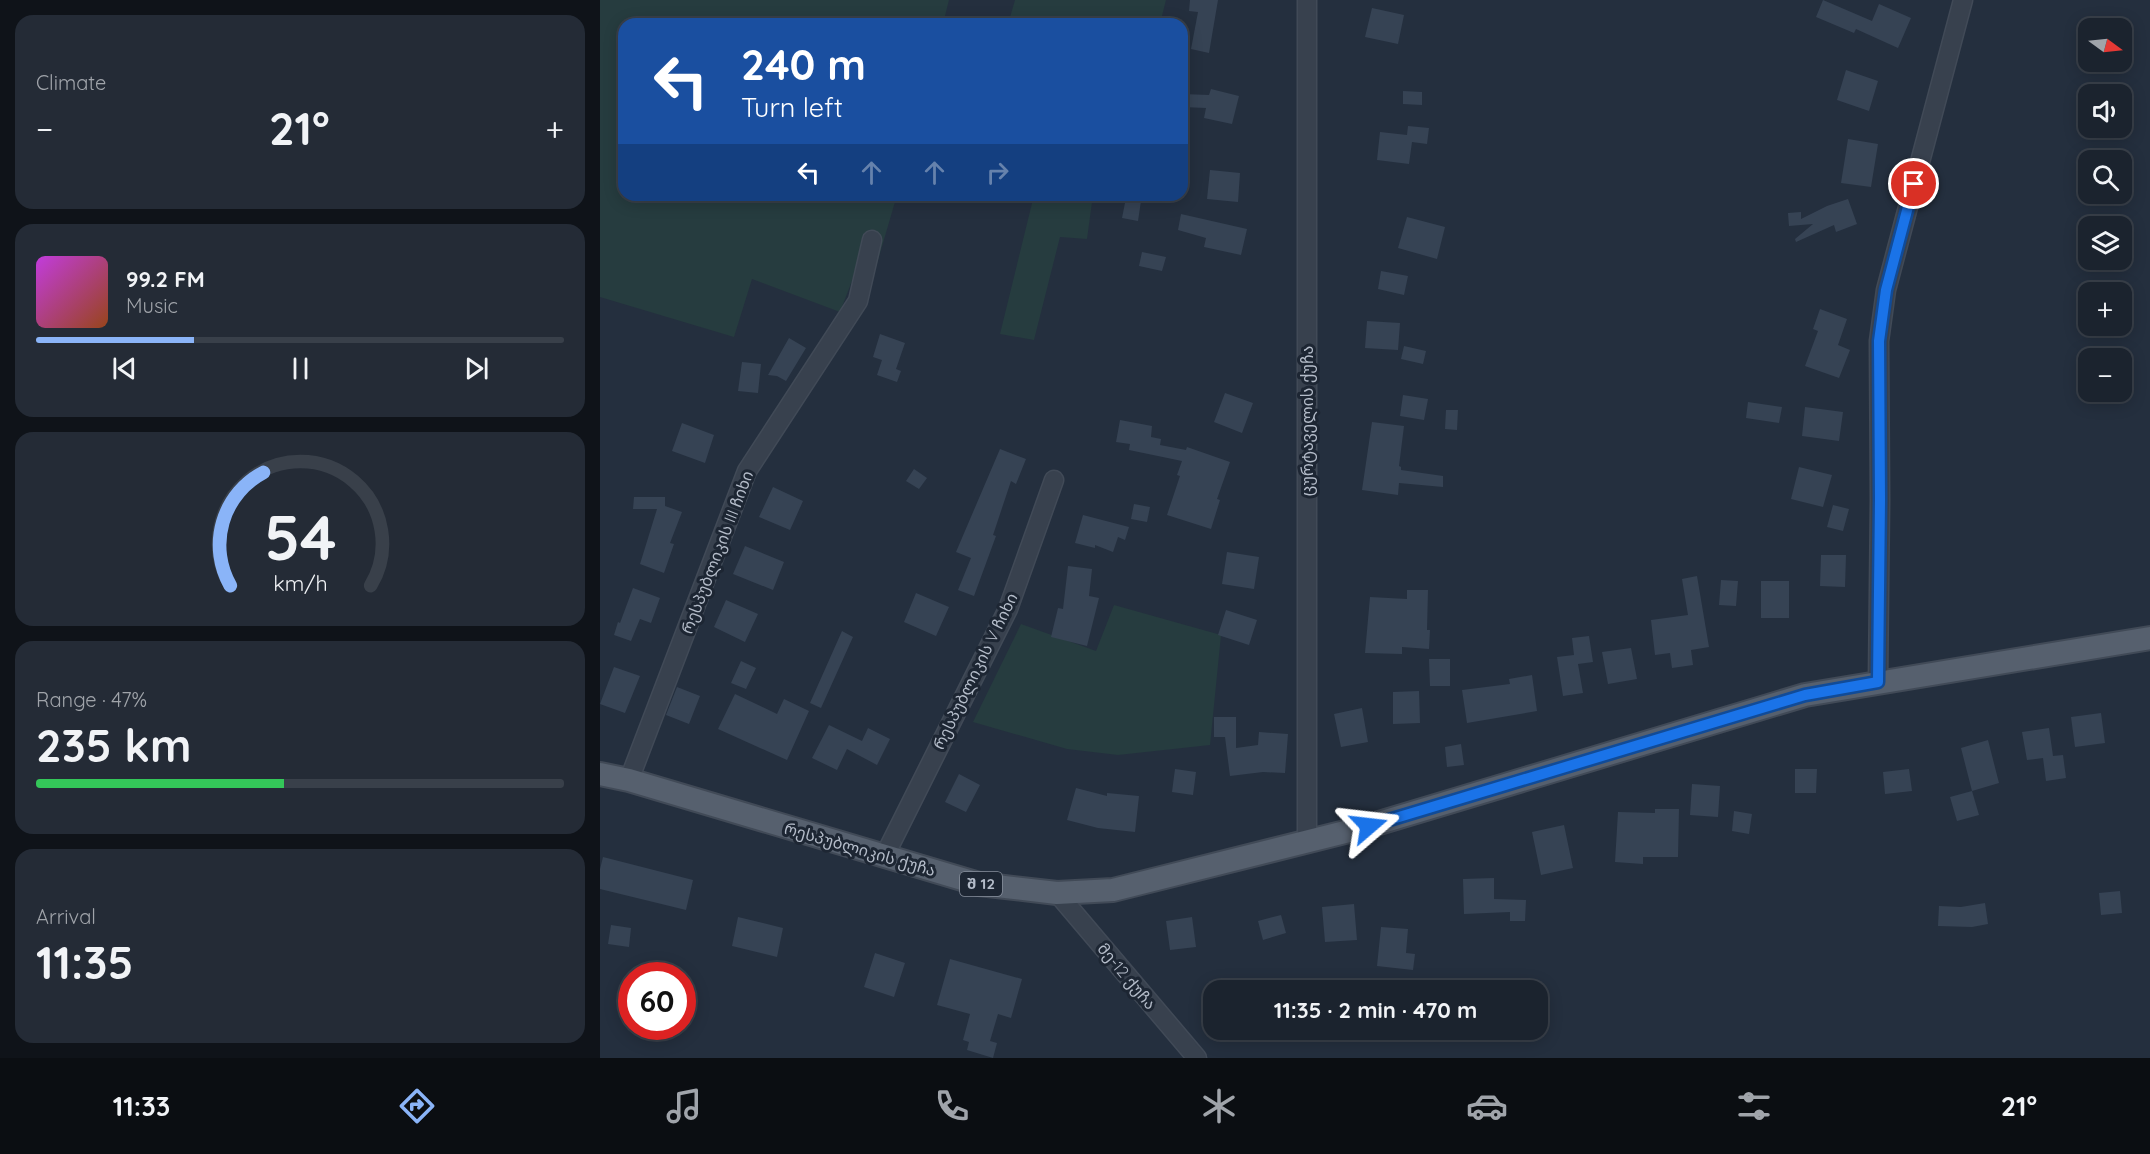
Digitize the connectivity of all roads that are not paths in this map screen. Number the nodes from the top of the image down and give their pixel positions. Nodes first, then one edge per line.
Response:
1 (1307, 0) edge
2 (1964, 0) edge
3 (872, 240) dead end
4 (1054, 480) dead end
5 (2150, 638) edge
6 (1878, 682) junction
7 (600, 774) edge
8 (629, 780) junction
9 (1307, 842) junction
10 (884, 857) junction
11 (1057, 893) junction
12 (1197, 1058) edge

1 - 9 street, ცურტაველის ქუჩა
2 - 6 street
3 - 8 street, რესპუბლიკის III ჩიხი
4 - 10 street, რესპუბლიკის V ჩიხი
5 - 6 main road, შ 12
6 - 9 main road, რესპუბლიკის ქუჩა / შ 12
7 - 8 main road, რესპუბლიკის ქუჩა / შ 12
8 - 10 main road, რესპუბლიკის ქუჩა / შ 12
9 - 11 main road, რესპუბლიკის ქუჩა / შ 12
10 - 11 main road, რესპუბლიკის ქუჩა / შ 12
11 - 12 street, მე-12 ქუჩა

